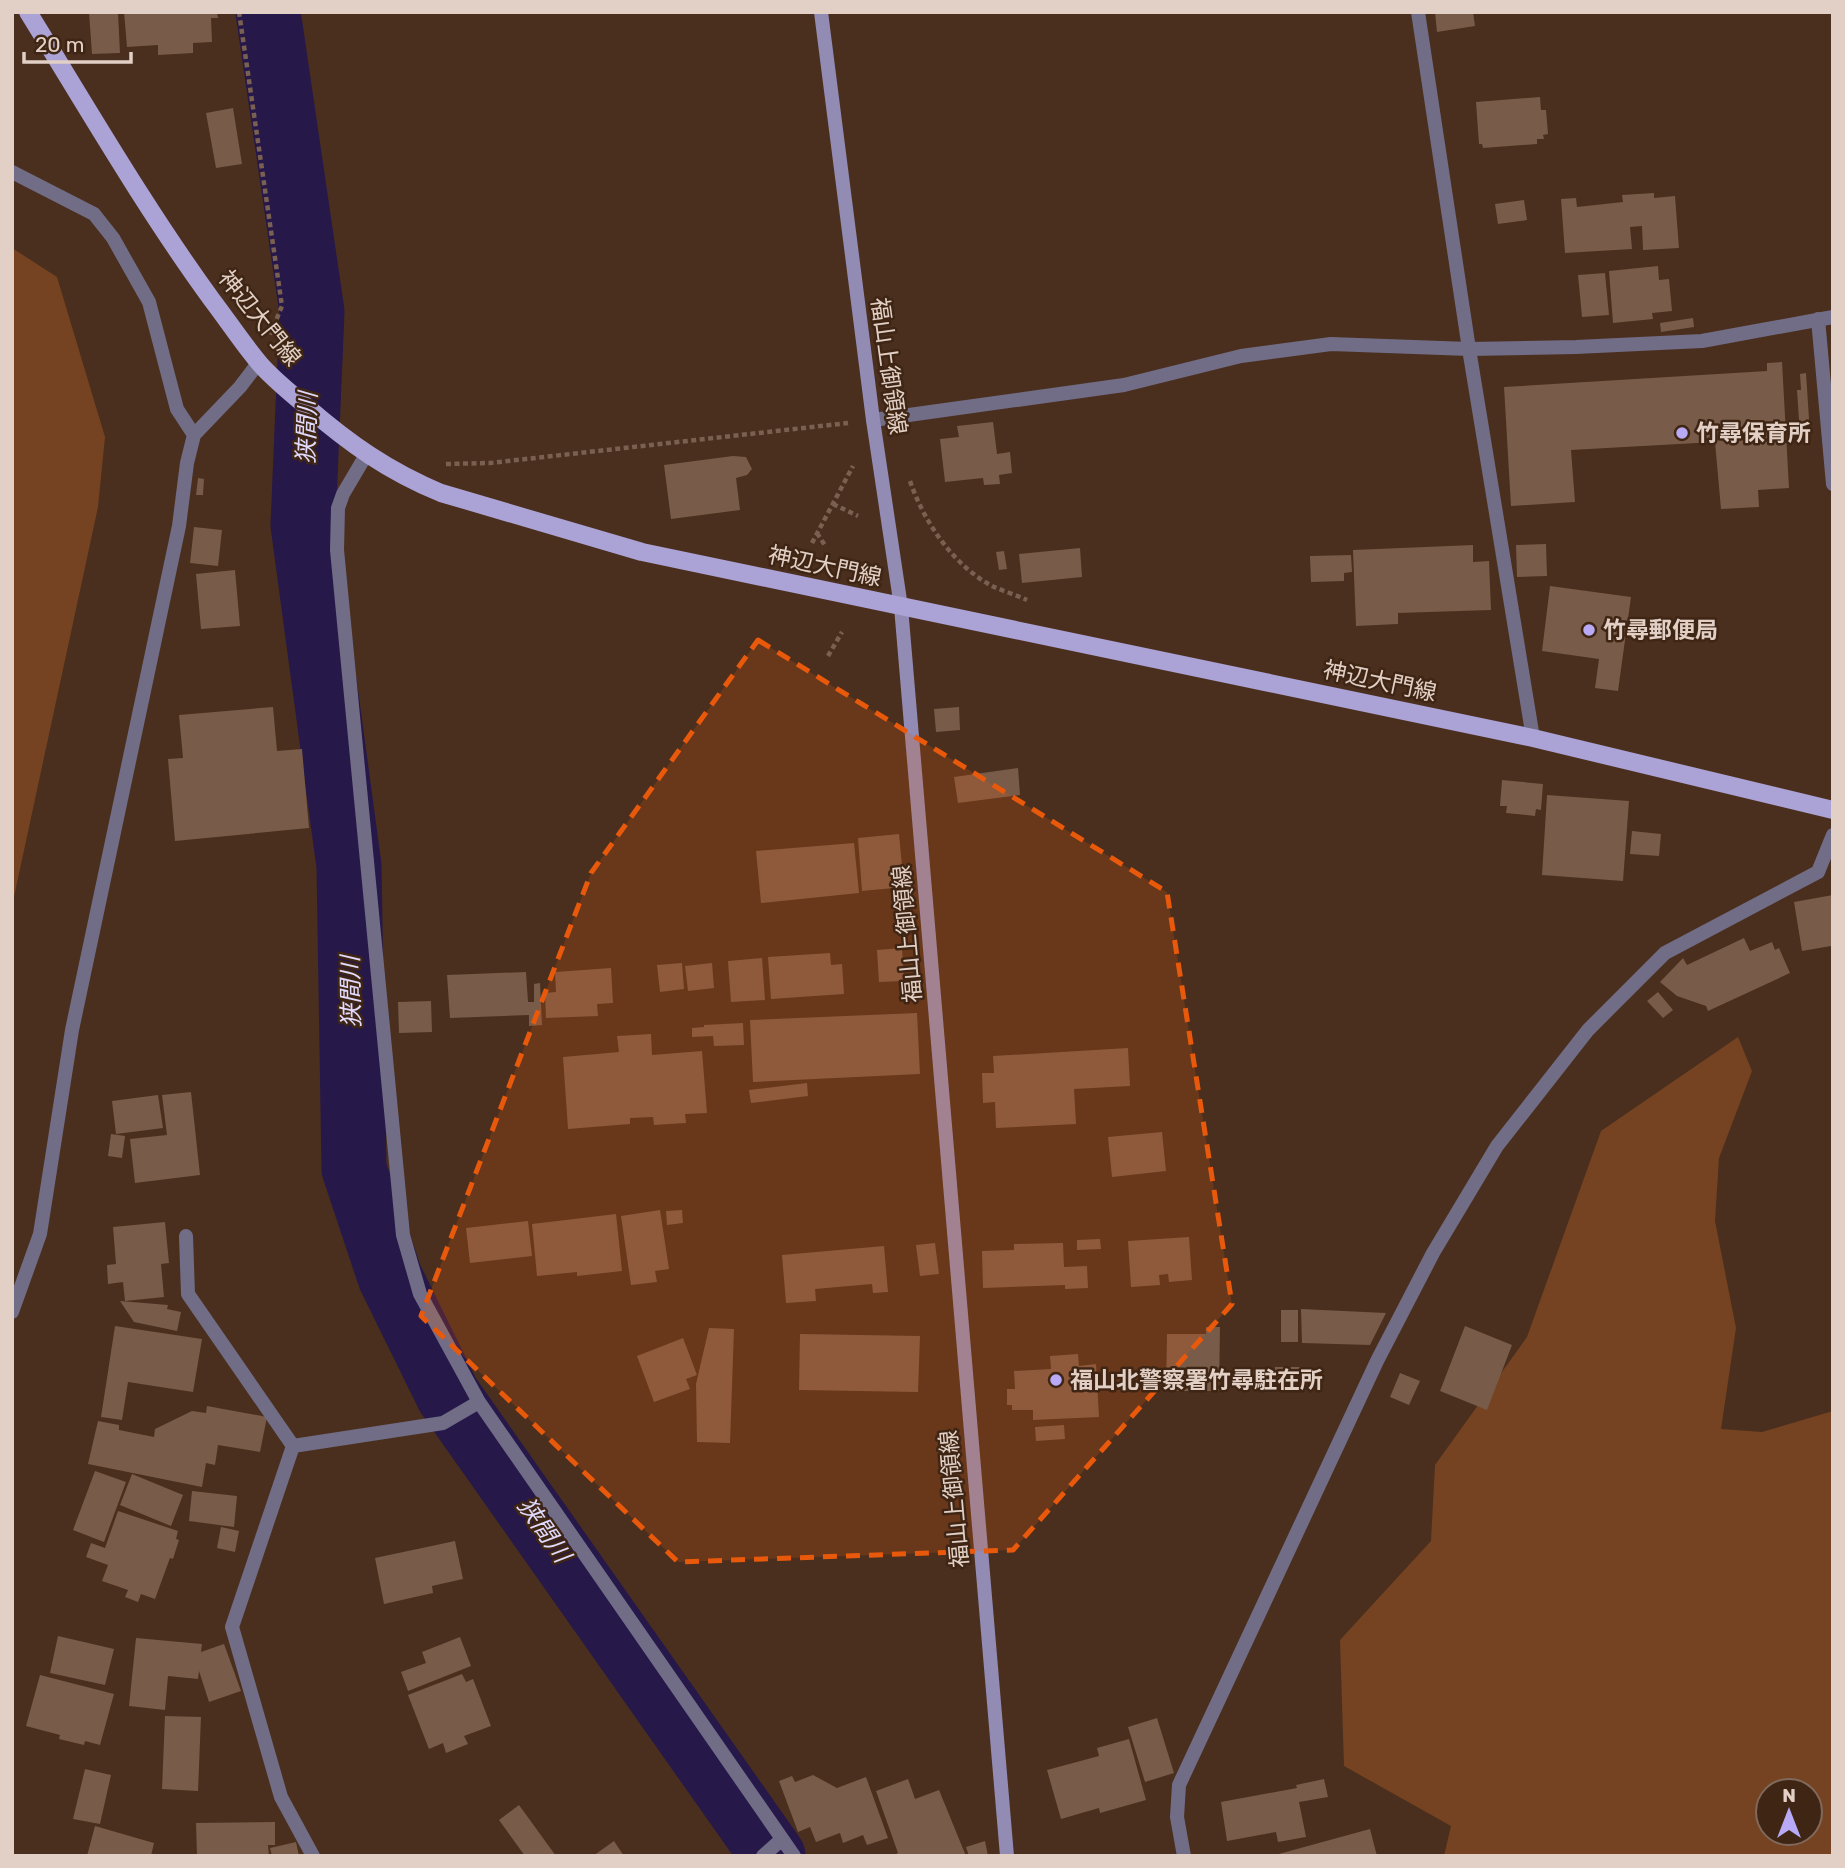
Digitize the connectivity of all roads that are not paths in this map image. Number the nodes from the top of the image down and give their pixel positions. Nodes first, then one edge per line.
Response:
1 (28, 12) edge
2 (821, 12) edge
3 (1418, 12) edge
4 (12, 172) edge
5 (1825, 318) edge
6 (1469, 349) junction
7 (259, 362) junction
8 (873, 420) junction
9 (194, 435) junction
10 (366, 455) junction
11 (1833, 484) edge
12 (901, 607) junction
13 (1533, 738) junction
14 (1833, 810) edge
15 (1833, 835) edge
16 (186, 1236) dead end
17 (12, 1312) edge
18 (479, 1402) junction
19 (293, 1446) junction
20 (781, 1840) junction
21 (313, 1856) edge
22 (763, 1856) edge
23 (794, 1856) edge
24 (1007, 1856) edge
25 (1184, 1856) edge

1 - 7 main road, 神辺大門線
2 - 8 main road, 福山上御領線
3 - 6 street
4 - 9 street
5 - 6 street
5 - 11 street
6 - 8 street
6 - 13 street
7 - 9 street
7 - 10 main road, 神辺大門線
8 - 12 main road, 福山上御領線
9 - 17 street
10 - 12 main road, 神辺大門線
10 - 18 street
12 - 13 main road, 神辺大門線
12 - 24 main road, 福山上御領線
13 - 14 main road, 神辺大門線
15 - 25 street
16 - 19 street
18 - 19 street
18 - 20 street
19 - 21 street
20 - 22 street
20 - 23 street

